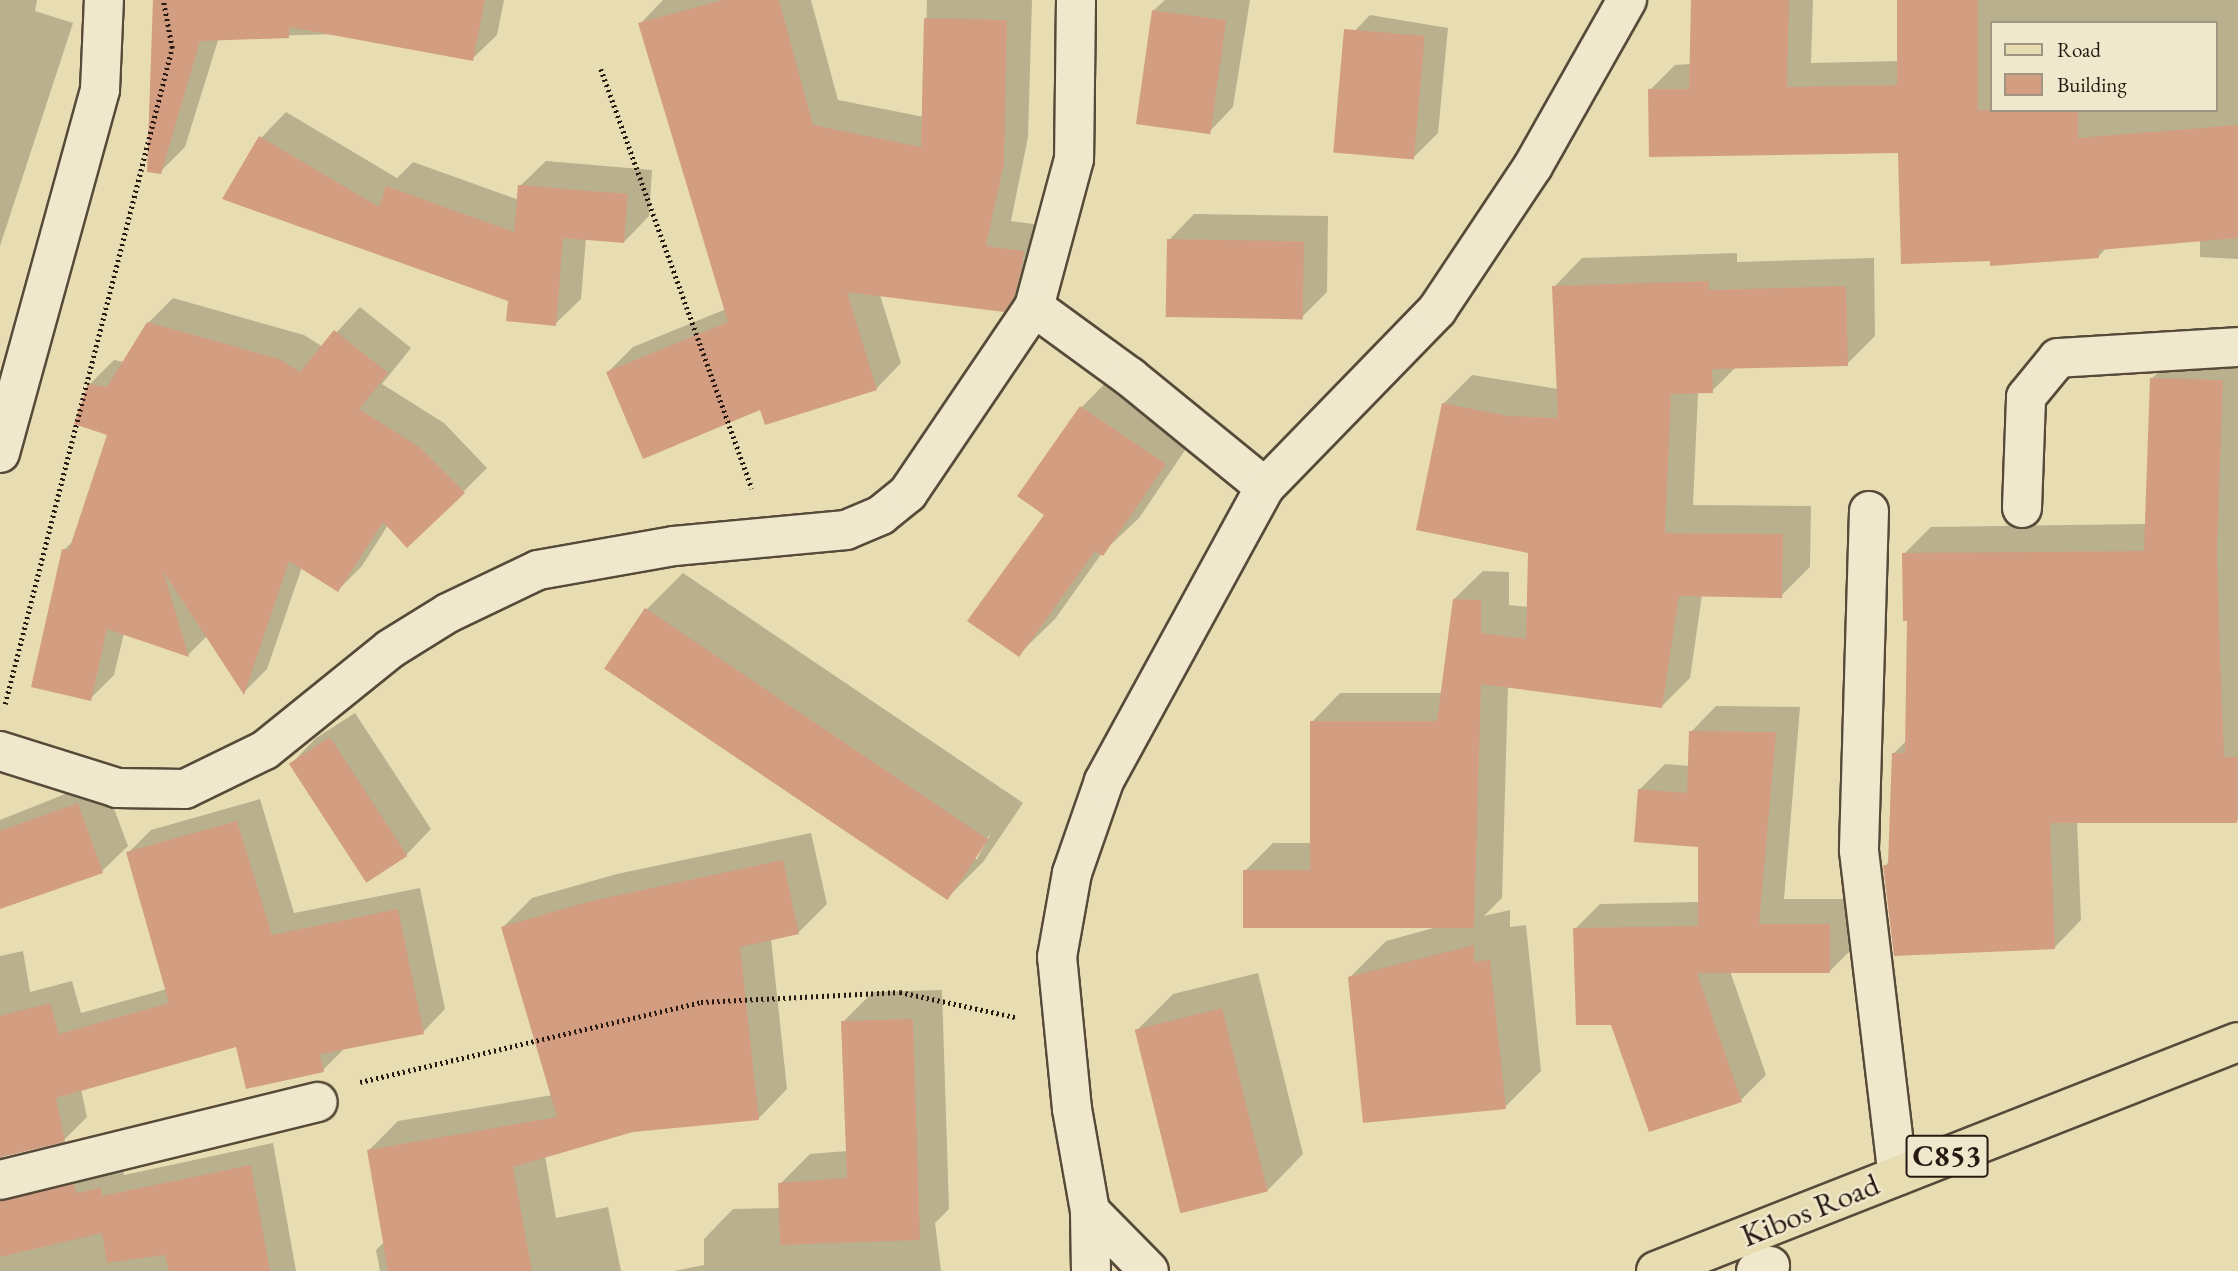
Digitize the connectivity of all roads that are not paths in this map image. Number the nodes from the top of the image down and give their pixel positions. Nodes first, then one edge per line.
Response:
1 (104, 0) edge
2 (1076, 0) edge
3 (1627, 0) edge
4 (1034, 307) junction
5 (2238, 347) edge
6 (9, 384) edge
7 (0, 453) edge
8 (1265, 487) junction
9 (2022, 508) dead end
10 (1869, 511) dead end
11 (0, 751) edge
12 (2238, 1042) edge
13 (332, 1094) road end
14 (1898, 1176) junction
15 (0, 1180) edge
16 (1090, 1211) junction
17 (1091, 1271) edge
18 (1149, 1271) edge
19 (1656, 1271) edge

1 - 6 street
2 - 4 street
3 - 8 street
4 - 8 street
4 - 11 street
5 - 9 street
6 - 7 street
8 - 16 street
10 - 14 street
12 - 14 main road, Kibos Road / C853
13 - 15 street
14 - 19 main road, Kibos Road / C853
16 - 17 street
16 - 18 street

